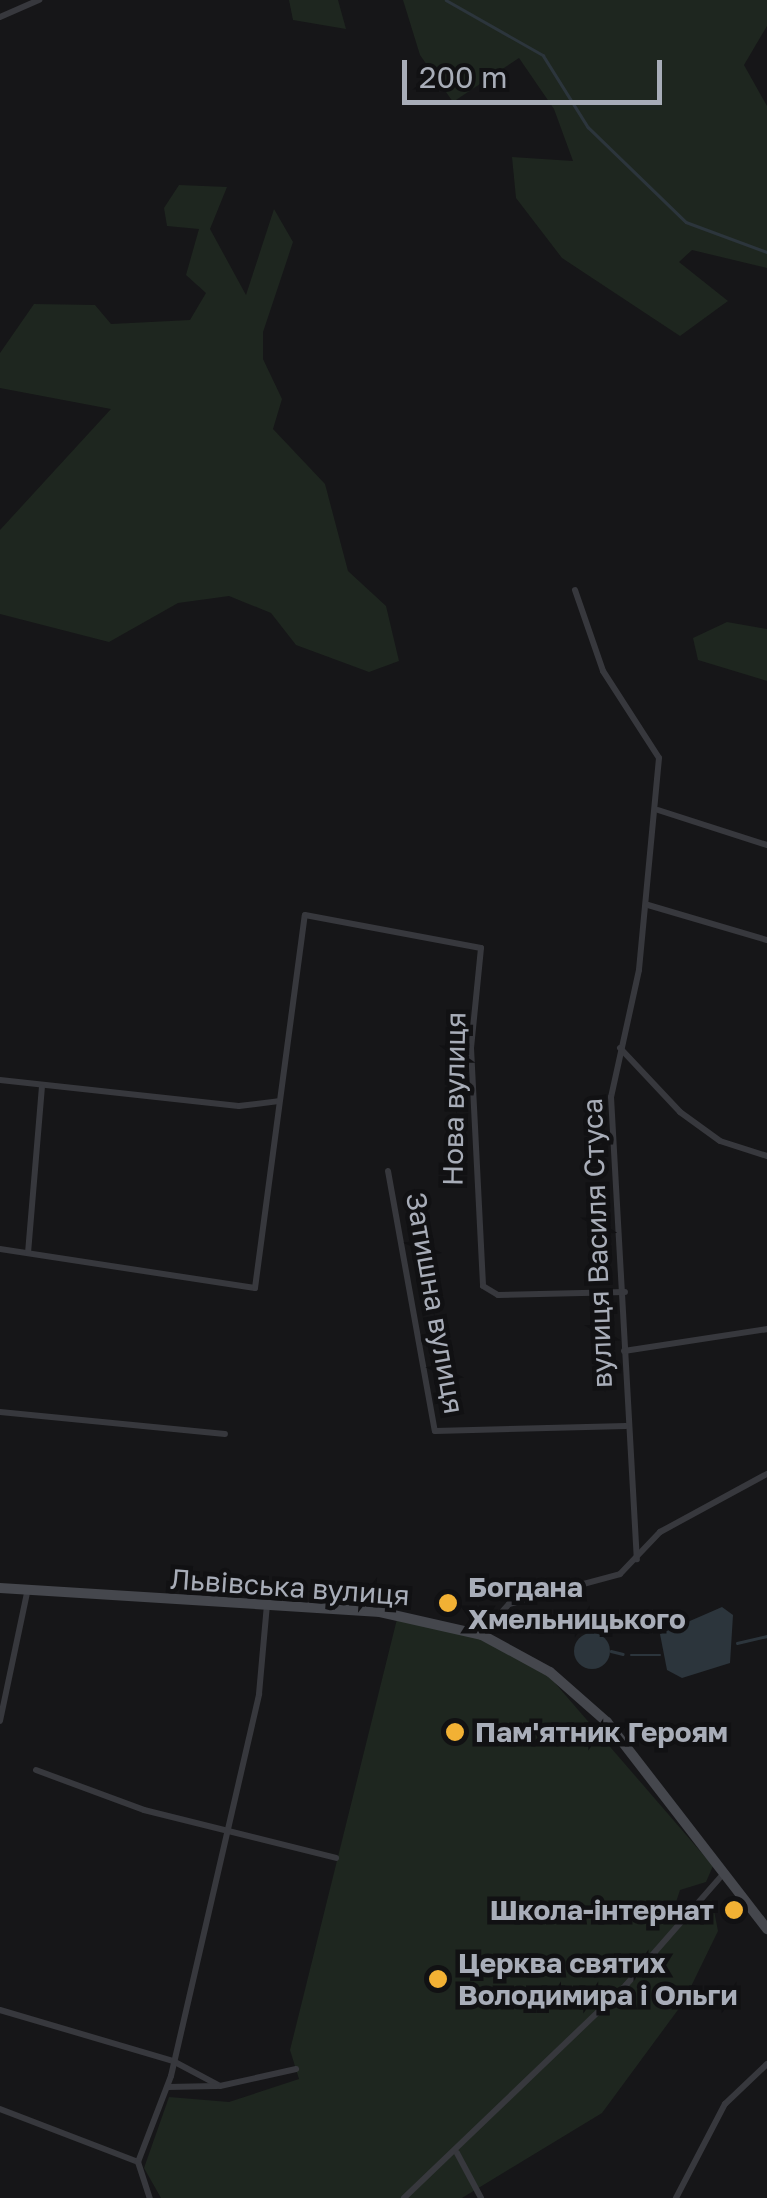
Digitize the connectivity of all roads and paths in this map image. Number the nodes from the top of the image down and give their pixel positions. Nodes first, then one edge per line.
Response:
1 (38, 0) edge
2 (0, 17) edge
3 (575, 590) dead end
4 (658, 810) junction
5 (767, 845) edge
6 (648, 905) junction
7 (767, 940) edge
8 (620, 1048) junction
9 (0, 1080) edge
10 (42, 1088) junction
11 (278, 1100) junction
12 (767, 1156) edge
13 (388, 1170) dead end
14 (0, 1249) edge
15 (28, 1254) junction
16 (624, 1292) junction
17 (767, 1329) edge
18 (624, 1352) junction
19 (0, 1412) edge
20 (626, 1426) junction
21 (225, 1434) dead end
22 (767, 1474) edge
23 (637, 1559) junction
24 (0, 1588) edge
25 (26, 1593) junction
26 (266, 1605) junction
27 (482, 1635) junction
28 (0, 1722) edge
29 (36, 1770) dead end
30 (227, 1831) junction
31 (336, 1858) dead end
32 (725, 1872) junction
33 (767, 1928) edge
34 (0, 2010) edge
35 (172, 2061) junction
36 (767, 2064) edge
37 (296, 2069) dead end
38 (220, 2086) junction
39 (168, 2087) junction
40 (0, 2108) edge
41 (457, 2153) junction
42 (138, 2162) junction
43 (142, 2183) junction
44 (142, 2198) edge
45 (150, 2198) edge
46 (404, 2198) edge
47 (482, 2198) edge
48 (676, 2198) edge

1 - 2 street
3 - 4 street, вулиця Василя Стуса
4 - 5 street
4 - 6 street, вулиця Василя Стуса
6 - 7 street
6 - 8 street, вулиця Василя Стуса
8 - 12 street
8 - 16 street, вулиця Василя Стуса
9 - 10 street
10 - 11 street
10 - 15 street
11 - 15 street
11 - 16 street, Нова вулиця
13 - 20 street, Затишна вулиця
14 - 15 street
16 - 18 street, вулиця Василя Стуса
17 - 18 street
18 - 20 street, вулиця Василя Стуса
19 - 21 street
20 - 23 street, вулиця Василя Стуса
22 - 23 street
23 - 27 street
24 - 25 main road, Львівська вулиця
25 - 26 main road, Львівська вулиця
25 - 28 street
26 - 27 main road, Львівська вулиця
26 - 30 street
27 - 32 main road, Львівська вулиця
29 - 30 street
30 - 31 street
30 - 35 street
32 - 33 main road, Львівська вулиця
32 - 41 street
34 - 35 street
35 - 38 street
35 - 39 street
36 - 48 street
37 - 38 street
38 - 39 street
39 - 42 street
40 - 42 street
41 - 46 street
41 - 47 street
42 - 43 street
43 - 44 street
43 - 45 street

